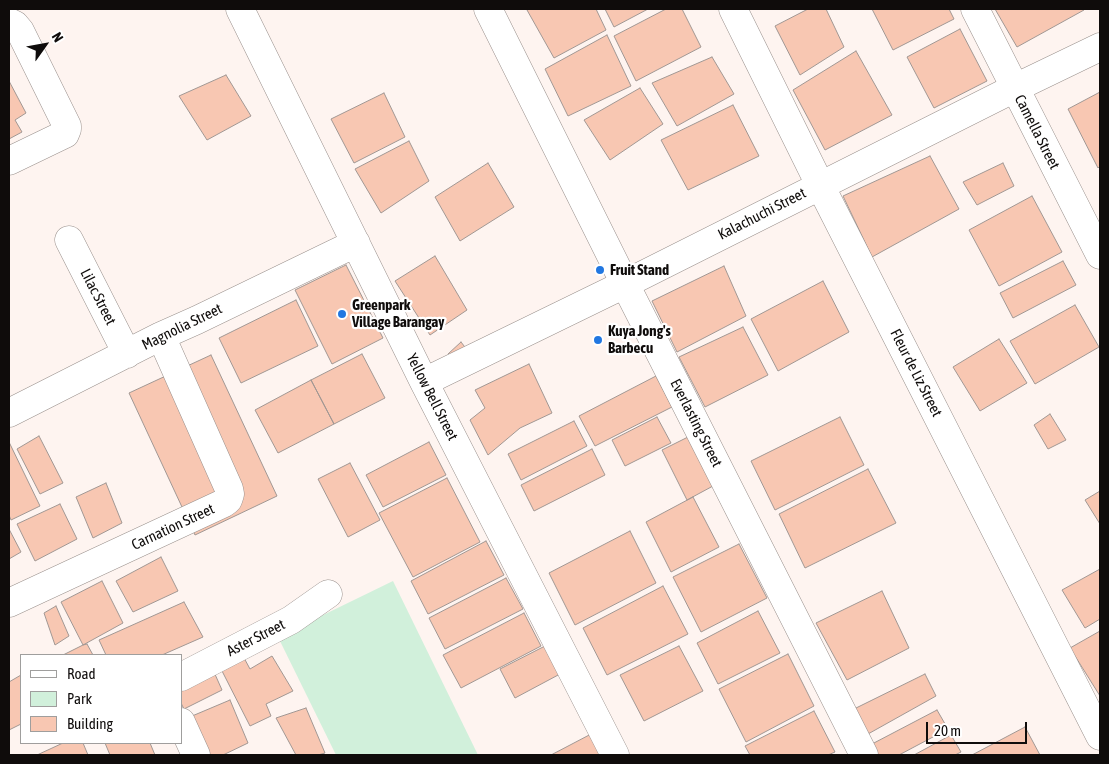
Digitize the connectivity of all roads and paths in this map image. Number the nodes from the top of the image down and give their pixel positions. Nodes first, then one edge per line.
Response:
1 (240, 9) edge
2 (488, 9) edge
3 (733, 9) edge
4 (975, 9) edge
5 (9, 22) edge
6 (1100, 48) edge
7 (1015, 88) junction
8 (9, 161) edge
9 (820, 185) junction
10 (69, 240) dead end
11 (356, 243) junction
12 (1100, 255) edge
13 (626, 284) junction
14 (161, 336) junction
15 (127, 354) junction
16 (424, 382) junction
17 (9, 413) edge
18 (328, 594) dead end
19 (9, 603) edge
20 (182, 676) edge
21 (182, 724) edge
22 (1100, 736) edge
23 (196, 755) edge
24 (615, 755) edge
25 (864, 755) edge

1 - 11 street, Yellow Bell Street
2 - 13 street, Everlasting Street
3 - 9 street, Fleur de Liz Street
4 - 7 street, Camella Street
5 - 8 street
6 - 7 street, Kalachuchi Street
7 - 9 street, Kalachuchi Street
7 - 12 street, Camella Street
9 - 13 street, Kalachuchi Street
9 - 22 street, Fleur de Liz Street
10 - 15 street, Lilac Street
11 - 14 street, Magnolia Street
11 - 16 street, Yellow Bell Street
13 - 16 street, Kalachuchi Street
13 - 25 street, Everlasting Street
14 - 15 street, Magnolia Street
14 - 19 street, Carnation Street
15 - 17 street, Magnolia Street
16 - 24 street, Yellow Bell Street
18 - 20 street, Aster Street
21 - 23 street

